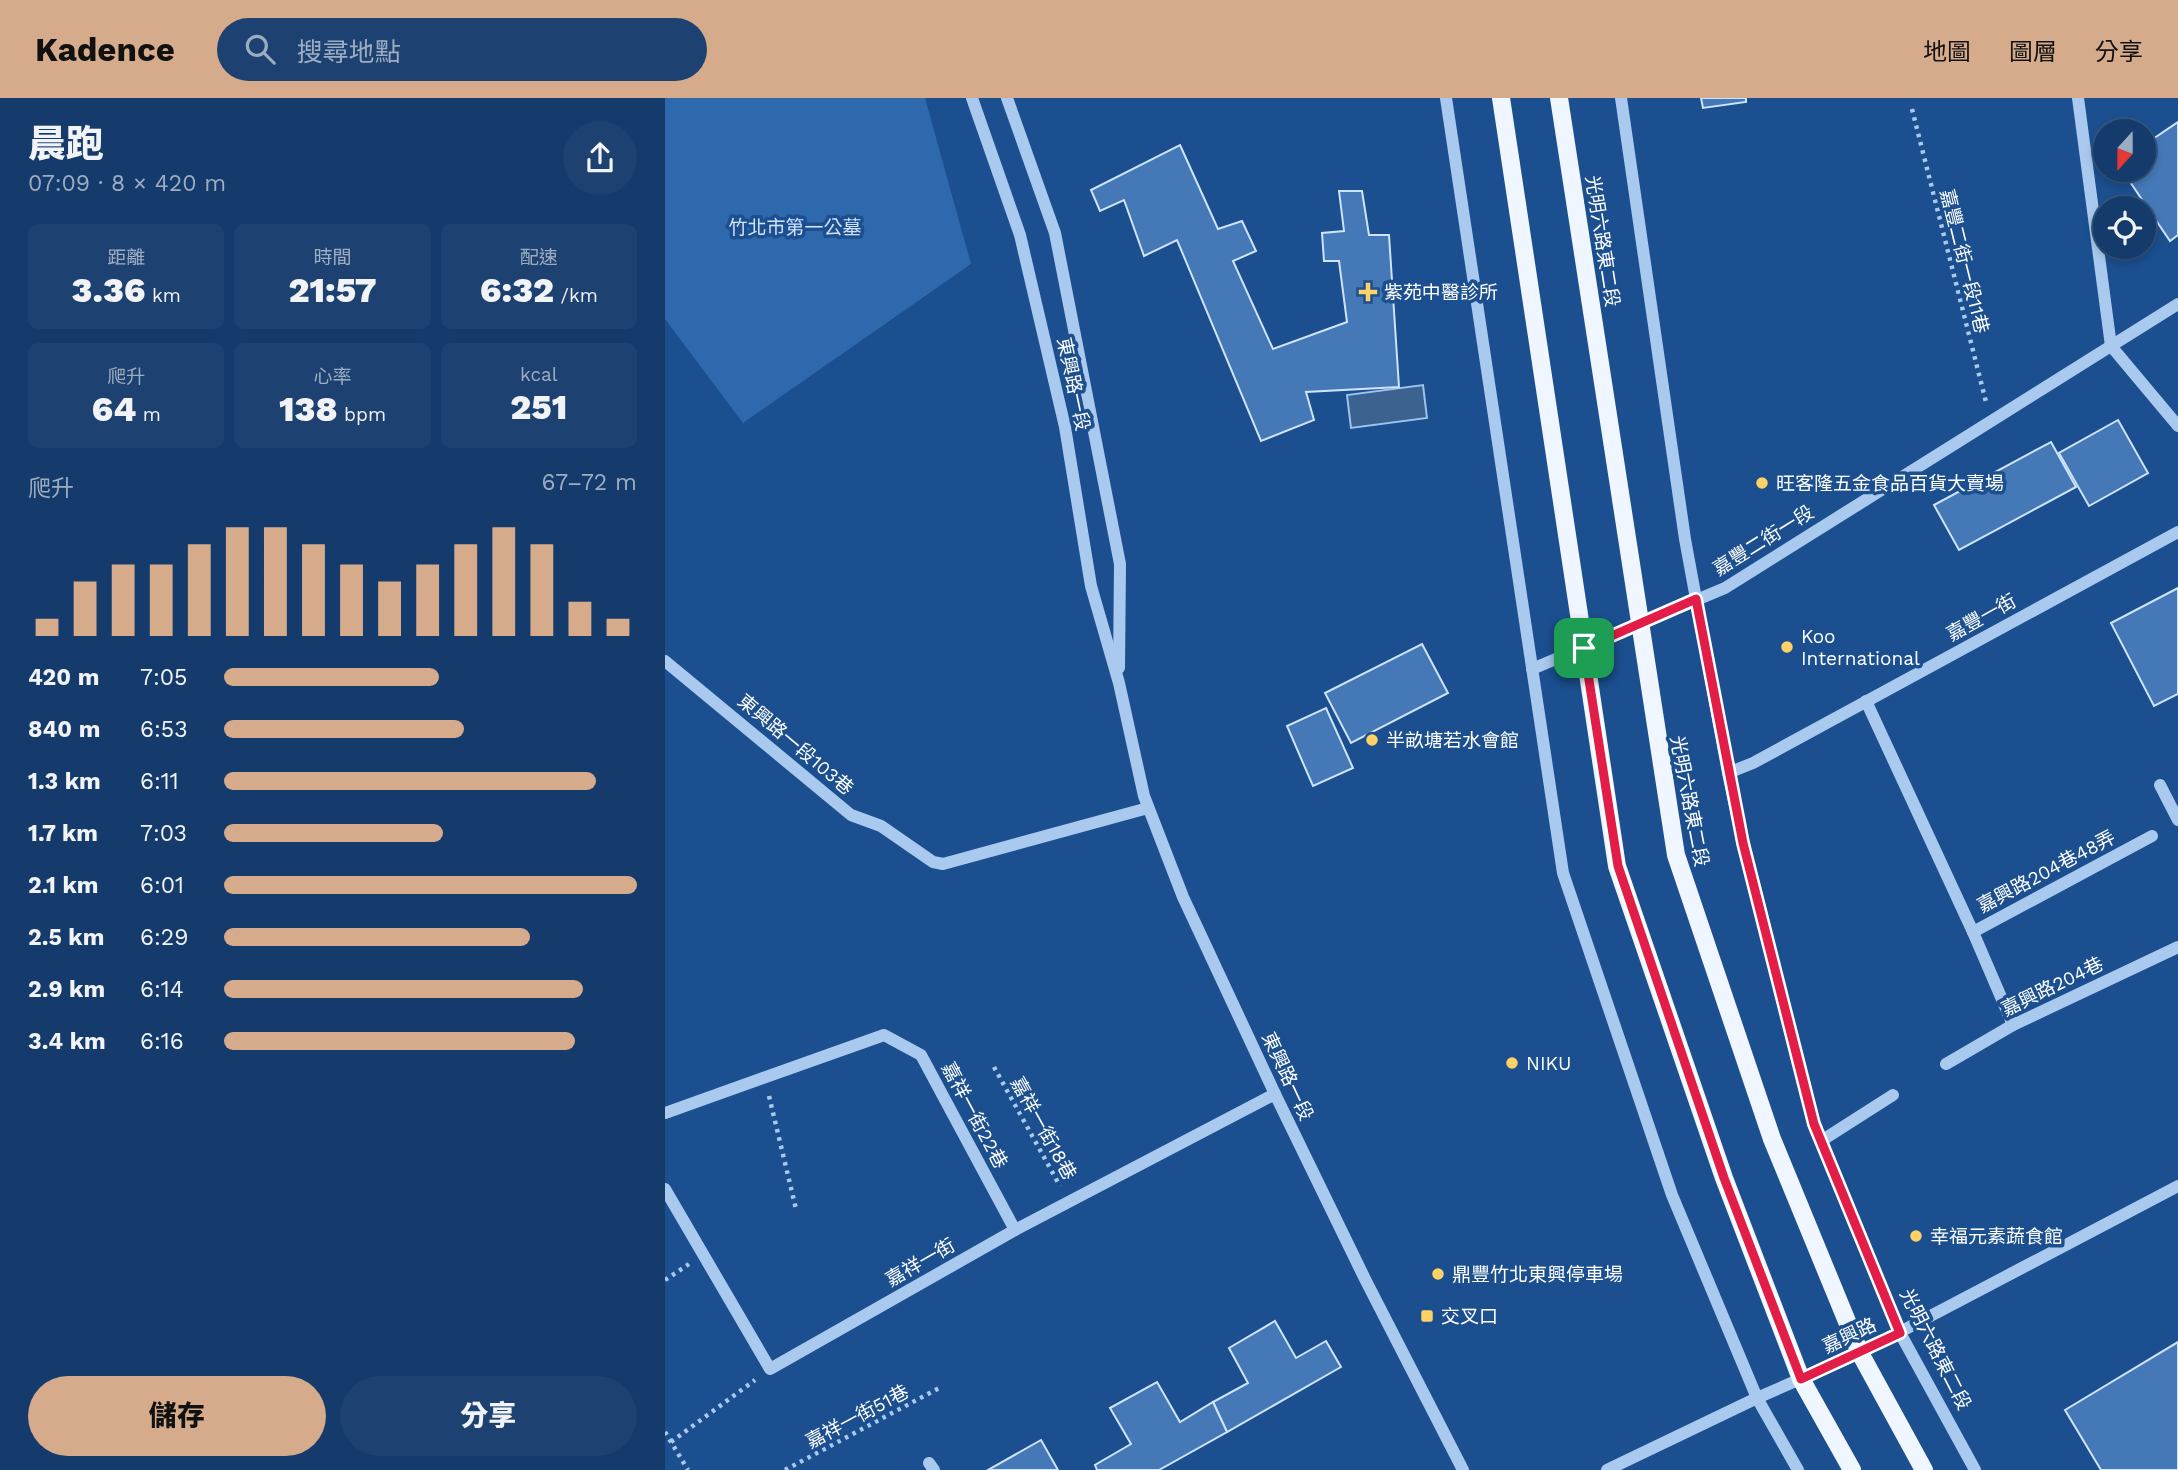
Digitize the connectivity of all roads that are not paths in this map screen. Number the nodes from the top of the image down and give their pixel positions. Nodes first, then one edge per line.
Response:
1 (972, 98) edge
2 (1007, 98) edge
3 (1446, 98) edge
4 (1501, 98) edge
5 (1559, 98) edge
6 (1621, 98) edge
7 (2078, 98) edge
8 (2178, 304) edge
9 (2111, 346) junction
10 (2178, 426) edge
11 (2178, 532) edge
12 (1696, 599) junction
13 (1640, 623) junction
14 (1584, 648) junction
15 (665, 661) edge
16 (1532, 669) junction
17 (1119, 683) junction
18 (1866, 702) junction
19 (1728, 773) junction
20 (2160, 785) dead end
21 (1148, 808) junction
22 (2178, 820) edge
23 (2152, 836) dead end
24 (1973, 932) junction
25 (2178, 947) edge
26 (2013, 1025) junction
27 (1946, 1064) dead end
28 (1275, 1094) junction
29 (1893, 1095) dead end
30 (665, 1113) edge
31 (1821, 1141) junction
32 (2178, 1186) edge
33 (665, 1189) edge
34 (1015, 1230) junction
35 (1900, 1333) junction
36 (1860, 1353) junction
37 (1801, 1379) junction
38 (1757, 1398) junction
39 (1463, 1470) edge
40 (1607, 1470) edge
41 (1798, 1470) edge
42 (1852, 1470) edge
43 (1924, 1470) edge
44 (1975, 1470) edge

1 - 17 street, 東興路一段
2 - 17 street, 東興路一段
3 - 16 street
4 - 14 main road
5 - 13 main road, 光明六路東二段
6 - 12 street, 光明六路東二段
7 - 9 street
8 - 9 street, 嘉豐二街一段
9 - 10 street
9 - 12 street, 嘉豐二街一段
11 - 18 street, 嘉豐一街
12 - 13 street, 嘉豐二街一段
12 - 19 street, 光明六路東二段
13 - 14 street, 嘉豐二街一段
13 - 36 main road, 光明六路東二段
14 - 16 street, 嘉豐二街一段
14 - 37 main road
15 - 21 street, 東興路一段103巷
16 - 38 street
17 - 21 street, 東興路一段
18 - 19 street, 嘉豐一街
18 - 24 street
19 - 31 street, 光明六路東二段
20 - 22 street
21 - 28 street, 東興路一段
23 - 24 street, 嘉興路204巷48弄
24 - 26 street, 嘉興路204巷48弄
25 - 26 street, 嘉興路204巷
26 - 27 street, 嘉興路204巷
28 - 34 street, 嘉祥一街
28 - 39 street, 東興路一段
29 - 31 street
30 - 34 street, 嘉祥一街22巷
31 - 35 street, 光明六路東二段
32 - 35 street, 嘉興路
33 - 34 street, 嘉祥一街
35 - 36 street, 嘉興路
35 - 44 street, 光明六路東二段
36 - 37 street, 嘉興路
36 - 43 main road, 光明六路東二段
37 - 38 street, 嘉興路
37 - 42 main road
38 - 40 street, 嘉興路
38 - 41 street

